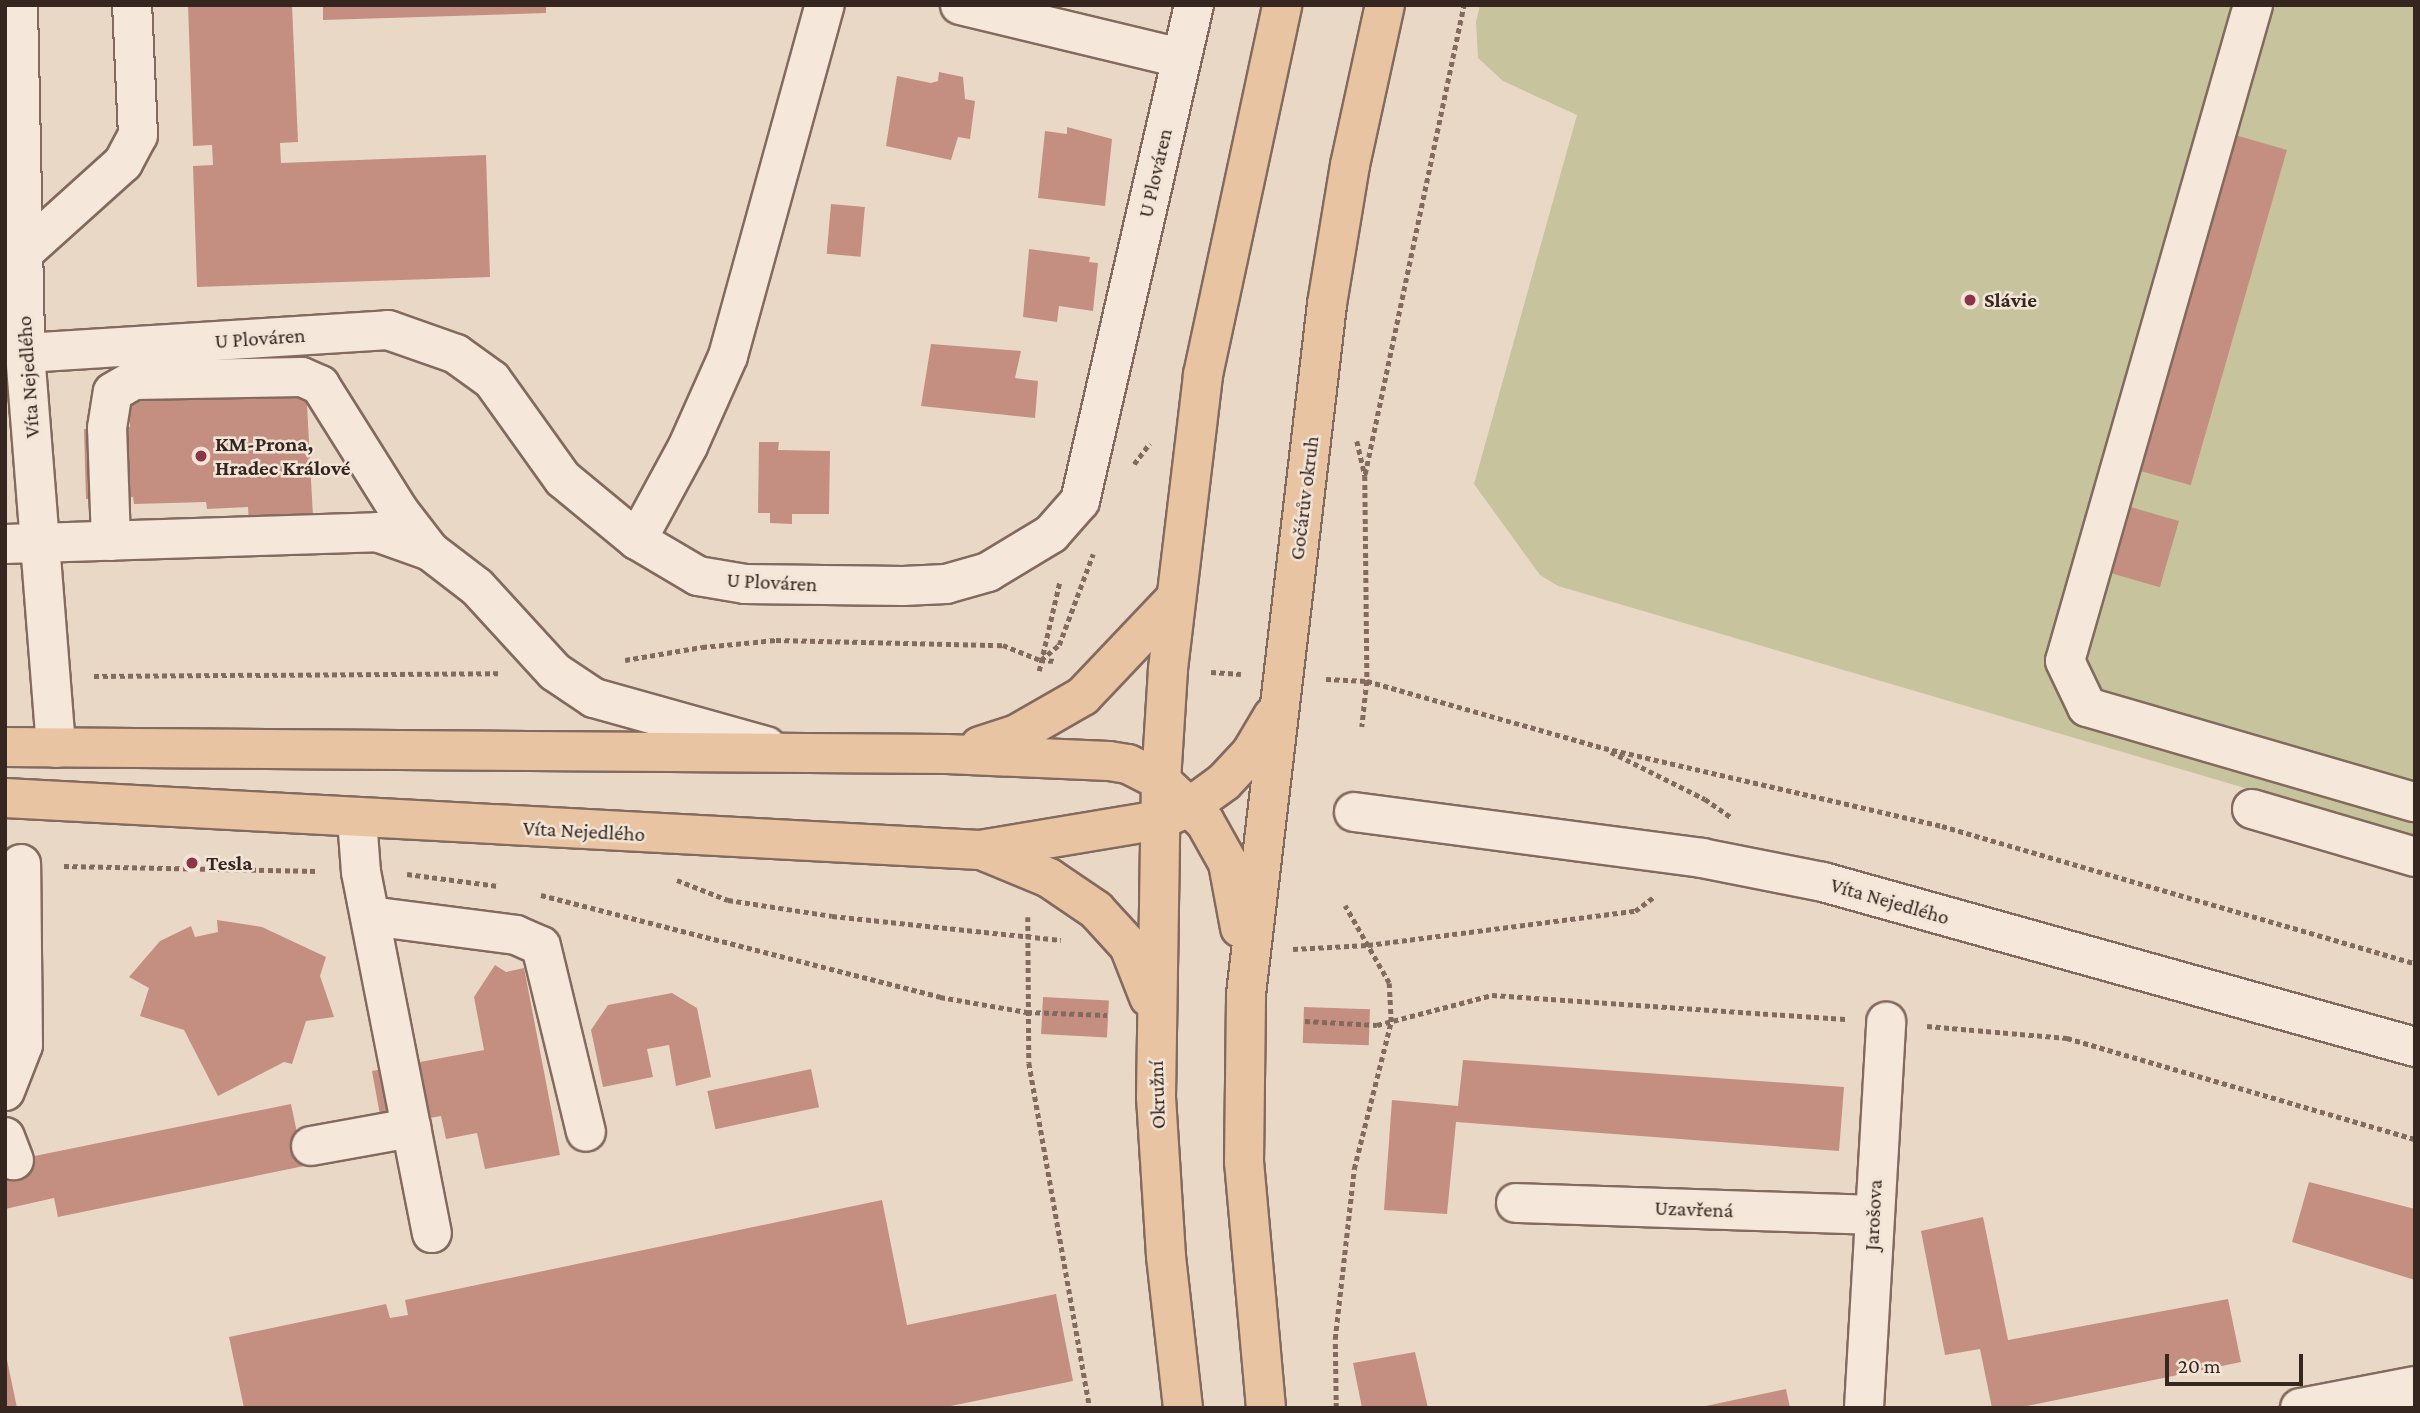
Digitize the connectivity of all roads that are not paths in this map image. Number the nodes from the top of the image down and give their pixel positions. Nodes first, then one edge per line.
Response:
1 (18, 5) edge
2 (132, 5) edge
3 (825, 5) edge
4 (960, 5) edge
5 (1194, 5) edge
6 (1282, 5) edge
7 (1385, 5) edge
8 (2253, 5) edge
9 (1181, 58) junction
10 (23, 253) junction
11 (25, 352) junction
12 (637, 540) junction
13 (111, 541) junction
14 (23, 544) edge
15 (430, 551) junction
16 (1176, 598) junction
17 (1283, 677) junction
18 (5, 747) edge
19 (56, 748) junction
20 (792, 753) junction
21 (947, 754) junction
22 (1161, 781) junction
23 (5, 798) edge
24 (2415, 802) edge
25 (2252, 809) dead end
26 (1354, 812) dead end
27 (1176, 813) junction
28 (357, 819) junction
29 (980, 850) junction
30 (2415, 857) edge
31 (21, 864) dead end
32 (370, 916) junction
33 (1246, 994) junction
34 (1155, 1016) junction
35 (1886, 1022) dead end
36 (2415, 1047) edge
37 (5, 1090) edge
38 (411, 1128) junction
39 (586, 1132) dead end
40 (311, 1146) dead end
41 (1516, 1203) dead end
42 (1872, 1215) junction
43 (432, 1233) dead end
44 (2415, 1386) edge
45 (1183, 1408) edge
46 (1266, 1408) edge
47 (1864, 1408) edge
48 (2300, 1408) edge

1 - 10 street, Víta Nejedlého
2 - 10 street
3 - 12 street
4 - 9 street
5 - 9 street, U Plováren
6 - 16 main road
7 - 17 main road, Gočárův okruh
8 - 24 street
9 - 12 street, U Plováren
10 - 11 street, Víta Nejedlého
11 - 12 street, U Plováren
11 - 14 street, Víta Nejedlého
13 - 14 street
13 - 15 street
13 - 15 street
14 - 19 street, Víta Nejedlého
15 - 20 street
16 - 21 main road
16 - 22 main road
17 - 27 main road
17 - 33 main road, Gočárův okruh
18 - 19 main road
19 - 20 main road
20 - 21 main road
21 - 22 main road
22 - 27 main road, Okružní
23 - 28 main road, Víta Nejedlého
25 - 30 street
26 - 36 street, Víta Nejedlého
27 - 29 main road, Víta Nejedlého
27 - 33 main road
27 - 34 main road, Okružní
28 - 29 main road, Víta Nejedlého
28 - 32 street
29 - 34 main road
31 - 37 street
32 - 38 street
32 - 39 street
33 - 46 main road
34 - 45 main road, Okružní
35 - 42 street, Jarošova
38 - 40 street
38 - 43 street
41 - 42 street, Uzavřená
42 - 47 street, Jarošova
44 - 48 street

